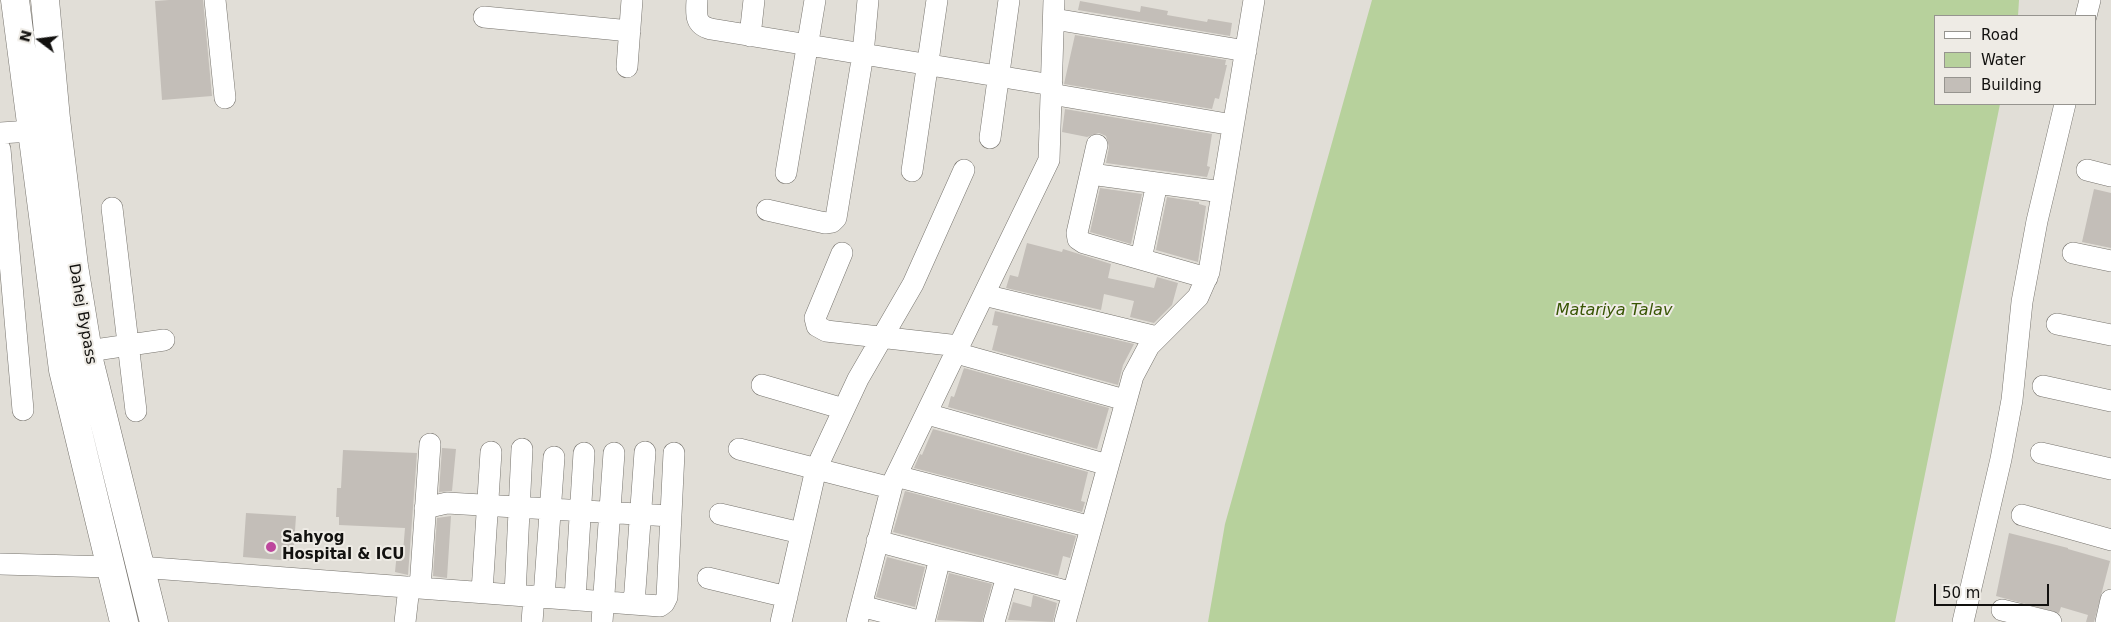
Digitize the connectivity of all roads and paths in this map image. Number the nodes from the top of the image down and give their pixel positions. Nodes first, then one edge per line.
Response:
1 (15, 0) edge
2 (45, 0) edge
3 (215, 0) edge
4 (632, 0) edge
5 (697, 0) edge
6 (754, 0) edge
7 (815, 0) edge
8 (868, 0) edge
9 (937, 0) edge
10 (1009, 0) edge
11 (1254, 0) edge
12 (2090, 0) edge
13 (1054, 10) edge
14 (2086, 15) edge
15 (484, 17) dead end
16 (630, 30) junction
17 (750, 36) junction
18 (807, 45) junction
19 (1246, 51) junction
20 (863, 54) junction
21 (929, 65) junction
22 (627, 67) dead end
23 (998, 76) junction
24 (1051, 90) junction
25 (226, 98) dead end
26 (2065, 105) edge
27 (1233, 125) junction
28 (31, 131) junction
29 (0, 132) edge
30 (990, 138) dead end
31 (1097, 145) dead end
32 (0, 149) edge
33 (964, 170) dead end
34 (2088, 170) dead end
35 (912, 171) dead end
36 (786, 173) dead end
37 (1091, 174) junction
38 (2111, 176) edge
39 (1158, 183) junction
40 (1222, 192) junction
41 (112, 208) dead end
42 (767, 210) dead end
43 (842, 253) dead end
44 (2073, 253) dead end
45 (1141, 259) junction
46 (2111, 262) edge
47 (1207, 278) junction
48 (984, 295) junction
49 (2057, 324) dead end
50 (2111, 335) edge
51 (1157, 337) junction
52 (883, 338) junction
53 (164, 340) dead end
54 (128, 346) junction
55 (958, 350) junction
56 (88, 351) junction
57 (762, 385) dead end
58 (2043, 386) dead end
59 (1125, 400) junction
60 (2111, 401) edge
61 (844, 409) junction
62 (23, 410) dead end
63 (136, 411) dead end
64 (927, 414) junction
65 (430, 444) dead end
66 (522, 449) dead end
67 (739, 449) dead end
68 (491, 452) dead end
69 (645, 452) dead end
70 (584, 453) dead end
71 (614, 453) dead end
72 (674, 453) dead end
73 (2041, 453) dead end
74 (554, 457) dead end
75 (1108, 465) junction
76 (816, 469) junction
77 (2111, 469) edge
78 (894, 482) junction
79 (487, 506) junction
80 (426, 508) junction
81 (519, 508) junction
82 (550, 510) junction
83 (581, 511) junction
84 (610, 513) junction
85 (640, 514) junction
86 (720, 514) dead end
87 (2022, 514) dead end
88 (671, 516) junction
89 (1091, 528) junction
90 (801, 534) junction
91 (2111, 540) edge
92 (877, 541) junction
93 (940, 558) junction
94 (0, 564) edge
95 (110, 566) junction
96 (139, 567) junction
97 (1007, 576) junction
98 (708, 578) dead end
99 (414, 587) junction
100 (482, 592) junction
101 (1073, 593) junction
102 (531, 596) junction
103 (787, 597) junction
104 (575, 599) junction
105 (2111, 600) edge
106 (634, 604) junction
107 (2002, 610) dead end
108 (603, 612) edge
109 (859, 614) edge
110 (124, 622) edge
111 (154, 622) edge
112 (405, 622) edge
113 (532, 622) edge
114 (781, 622) edge
115 (924, 622) edge
116 (994, 622) edge
117 (1066, 622) edge
118 (1963, 622) edge
119 (2051, 622) edge
120 (2106, 622) edge

1 - 28 highway, Dahej Bypass
2 - 56 highway, Dahej Bypass
3 - 25 street
4 - 16 street
5 - 17 street
6 - 17 street
7 - 18 street
8 - 20 street
9 - 21 street
10 - 23 street
11 - 19 street
12 - 14 street
13 - 19 street
13 - 24 street
15 - 16 street
16 - 22 street
17 - 18 street
18 - 20 street
18 - 36 street
19 - 27 street
20 - 21 street
20 - 42 street
21 - 23 street
21 - 35 street
23 - 24 street
23 - 30 street
24 - 27 street
24 - 48 street
26 - 118 street
27 - 40 street
28 - 29 street
28 - 95 highway, Dahej Bypass
31 - 37 street
32 - 62 street
33 - 52 street
34 - 38 street
37 - 39 street
37 - 45 street
39 - 40 street
39 - 45 street
40 - 47 street
41 - 54 street
43 - 52 street
44 - 46 street
45 - 47 street
47 - 51 street
48 - 51 street
48 - 55 street
49 - 50 street
51 - 59 street
52 - 55 street
52 - 61 street
53 - 54 street
54 - 56 street
54 - 63 street
55 - 59 street
55 - 64 street
56 - 96 highway, Dahej Bypass
57 - 61 street
58 - 60 street
59 - 75 street
61 - 76 street
64 - 75 street
64 - 78 street
65 - 80 street
66 - 81 street
67 - 76 street
68 - 79 street
69 - 85 street
70 - 83 street
71 - 84 street
72 - 88 street
73 - 77 street
74 - 82 street
75 - 89 street
76 - 78 street
76 - 90 street
78 - 89 street
78 - 92 street
79 - 80 street
79 - 81 street
79 - 100 street
80 - 99 street
81 - 82 street
81 - 102 street
82 - 83 street
82 - 102 street
83 - 84 street
83 - 104 street
84 - 85 street
84 - 108 street
85 - 88 street
85 - 106 street
86 - 90 street
87 - 91 street
88 - 106 street
89 - 101 street
90 - 103 street
92 - 93 street
92 - 109 street
93 - 97 street
93 - 115 street
94 - 95 street
95 - 110 highway, Dahej Bypass
96 - 99 street
96 - 111 highway, Dahej Bypass
97 - 101 street
97 - 116 street
98 - 103 street
99 - 100 street
99 - 112 street
100 - 102 street
101 - 117 street
102 - 104 street
102 - 113 street
103 - 114 street
104 - 108 street
105 - 120 street
106 - 108 street
107 - 119 street
109 - 115 street

